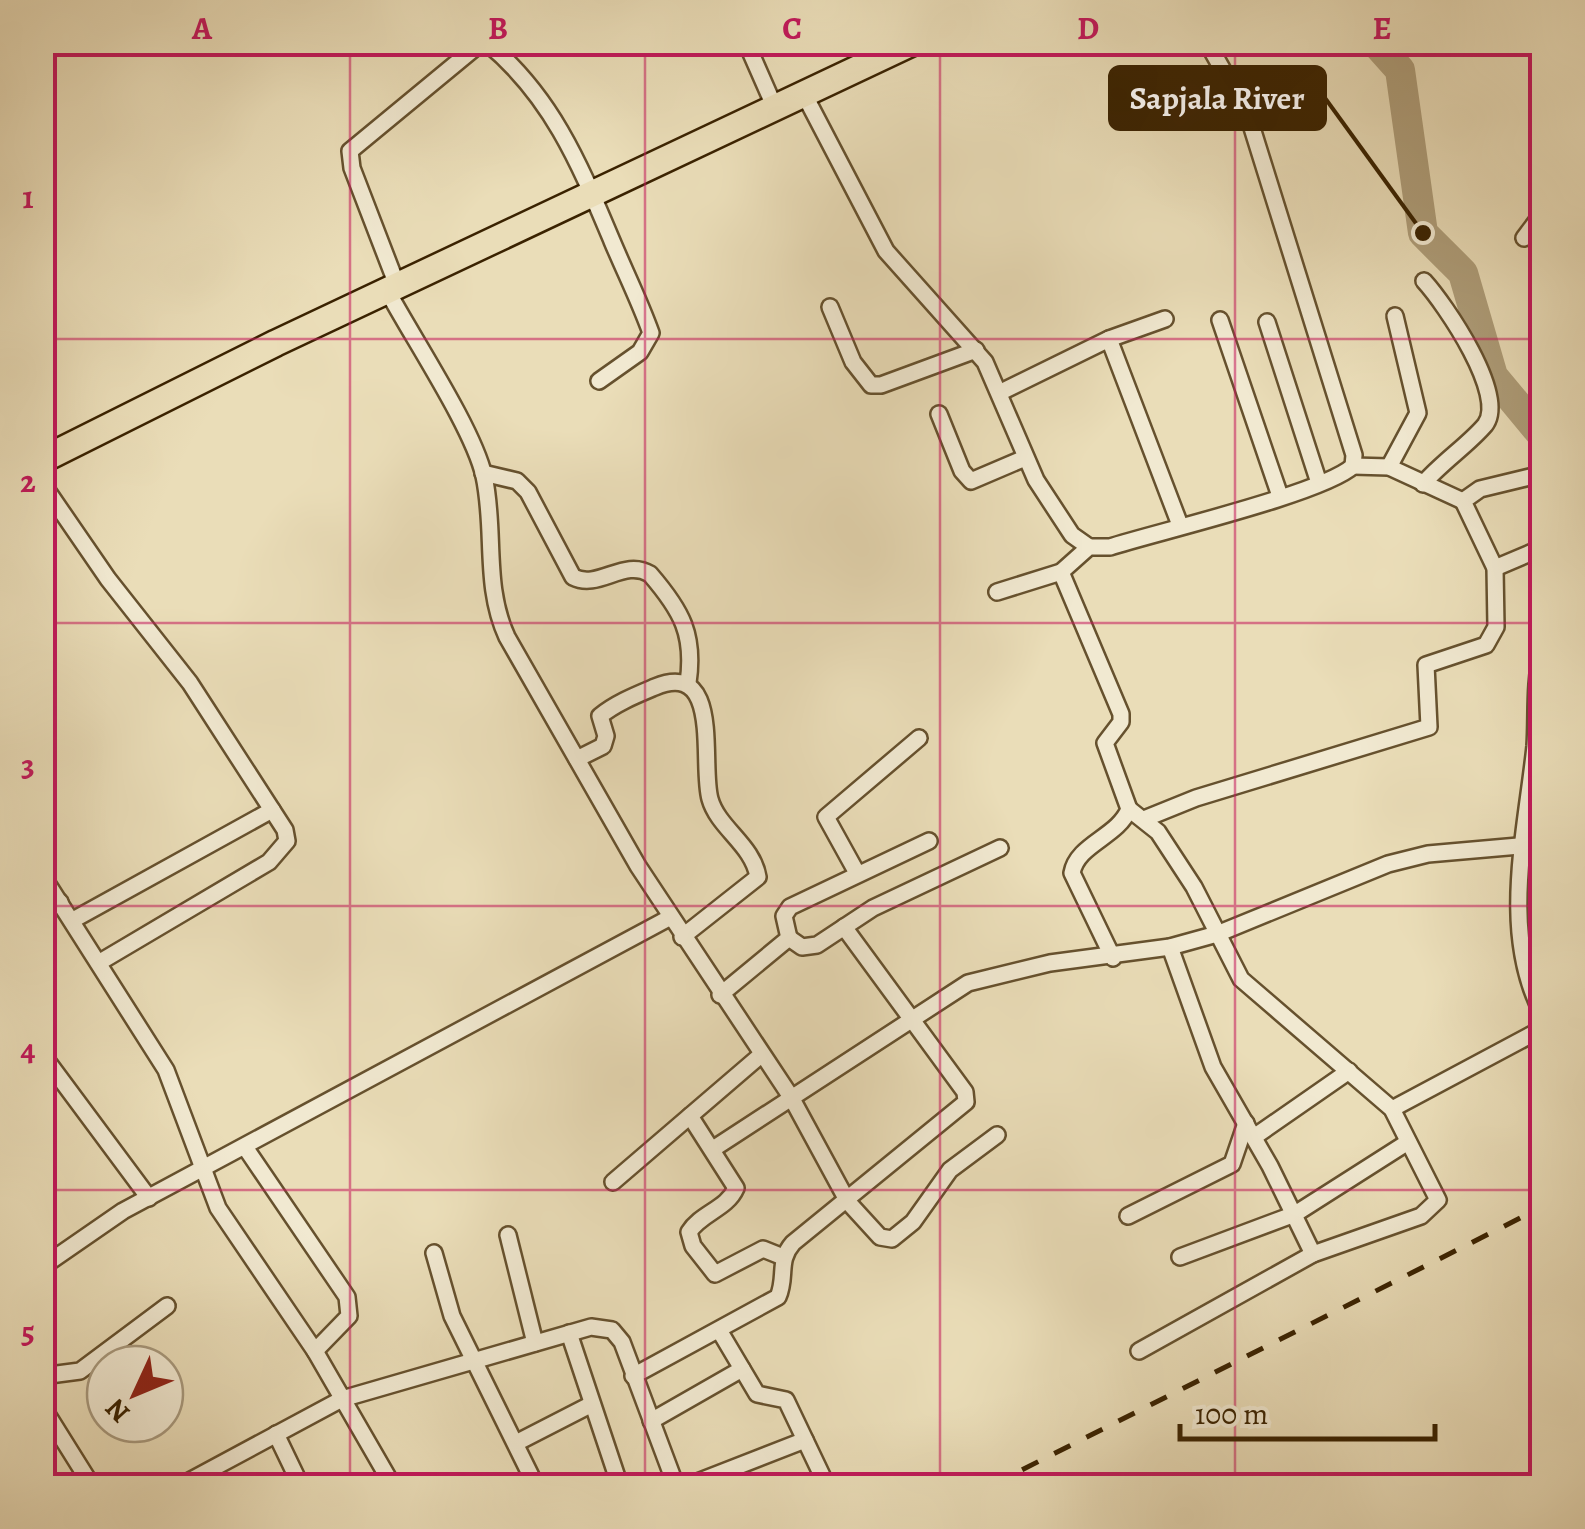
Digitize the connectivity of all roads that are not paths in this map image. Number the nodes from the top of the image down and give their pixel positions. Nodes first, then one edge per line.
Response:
1 (484, 42) edge
2 (746, 42) edge
3 (914, 42) edge
4 (1207, 42) edge
5 (804, 94) junction
6 (775, 108) junction
7 (592, 193) junction
8 (1542, 214) edge
9 (1524, 238) dead end
10 (1424, 281) dead end
11 (392, 287) junction
12 (830, 307) dead end
13 (1395, 316) dead end
14 (1165, 319) dead end
15 (1220, 320) dead end
16 (1267, 322) dead end
17 (1109, 339) junction
18 (976, 350) junction
19 (600, 381) dead end
20 (1001, 392) junction
21 (938, 414) dead end
22 (1025, 458) junction
23 (42, 460) edge
24 (1353, 466) junction
25 (1389, 467) junction
26 (483, 473) junction
27 (1542, 474) edge
28 (1319, 483) junction
29 (42, 484) edge
30 (1423, 484) junction
31 (1280, 496) junction
32 (1463, 501) junction
33 (1180, 525) junction
34 (1090, 548) junction
35 (1542, 548) edge
36 (1495, 568) junction
37 (1060, 572) junction
38 (997, 592) dead end
39 (1542, 653) edge
40 (688, 684) junction
41 (919, 738) dead end
42 (577, 759) junction
43 (1129, 809) junction
44 (272, 810) junction
45 (1144, 819) junction
46 (930, 840) dead end
47 (1542, 844) edge
48 (1524, 846) junction
49 (1000, 848) dead end
50 (857, 874) junction
51 (42, 876) edge
52 (60, 902) junction
53 (42, 913) edge
54 (669, 918) junction
55 (73, 920) junction
56 (844, 927) junction
57 (1217, 934) junction
58 (682, 936) junction
59 (789, 938) junction
60 (1170, 947) junction
61 (1114, 958) junction
62 (100, 962) junction
63 (720, 995) junction
64 (1542, 1013) edge
65 (911, 1018) junction
66 (1542, 1029) edge
67 (42, 1054) edge
68 (761, 1056) junction
69 (1349, 1071) junction
70 (791, 1097) junction
71 (1392, 1109) junction
72 (690, 1116) junction
73 (1250, 1130) junction
74 (997, 1134) dead end
75 (1408, 1142) junction
76 (245, 1147) junction
77 (713, 1149) junction
78 (202, 1170) junction
79 (613, 1182) dead end
80 (149, 1198) junction
81 (848, 1202) junction
82 (1295, 1214) junction
83 (1128, 1216) dead end
84 (508, 1235) dead end
85 (434, 1253) dead end
86 (1313, 1254) junction
87 (783, 1257) junction
88 (1180, 1257) dead end
89 (42, 1267) edge
90 (167, 1306) dead end
91 (719, 1330) junction
92 (568, 1334) junction
93 (534, 1343) junction
94 (1139, 1350) dead end
95 (315, 1351) junction
96 (476, 1360) junction
97 (742, 1369) junction
98 (42, 1376) edge
99 (633, 1376) junction
100 (342, 1398) junction
101 (592, 1404) junction
102 (42, 1406) edge
103 (650, 1421) junction
104 (276, 1434) junction
105 (805, 1440) junction
106 (516, 1443) junction
107 (92, 1486) edge
108 (180, 1486) edge
109 (301, 1486) edge
110 (393, 1486) edge
111 (536, 1486) edge
112 (620, 1486) edge
113 (676, 1486) edge
114 (687, 1486) edge
115 (827, 1486) edge

1 - 7 street
1 - 11 street
2 - 6 street
3 - 5 highway
4 - 24 street
5 - 6 highway
5 - 18 street
6 - 7 highway
7 - 11 highway
7 - 19 street
8 - 9 street
10 - 30 street
11 - 23 highway
11 - 26 street
12 - 18 street
13 - 25 street
14 - 17 street
15 - 31 street
16 - 28 street
17 - 20 street
17 - 33 street
18 - 20 street
20 - 22 street
21 - 22 street
22 - 34 street
24 - 25 street
24 - 28 street
25 - 30 street
26 - 40 street
26 - 42 street
27 - 32 street
28 - 31 street
29 - 44 street
30 - 32 street
31 - 33 street
32 - 36 street
33 - 34 street
34 - 37 street
35 - 36 street
36 - 45 street
37 - 38 street
37 - 43 street
39 - 48 street
40 - 42 street
40 - 58 street
41 - 50 street
42 - 54 street
43 - 45 street
43 - 61 street
44 - 55 street
44 - 62 street
45 - 57 street
46 - 50 street
47 - 48 street
48 - 57 street
48 - 64 street
49 - 56 street
50 - 59 street
51 - 52 street
52 - 53 street
52 - 55 street
54 - 58 street
54 - 76 street
55 - 62 street
56 - 59 street
56 - 65 street
57 - 60 street
57 - 69 street
58 - 63 street
59 - 63 street
60 - 61 street
60 - 73 street
61 - 65 street
62 - 78 street
63 - 68 street
65 - 70 street
65 - 81 street
66 - 71 street
67 - 80 street
68 - 70 street
68 - 72 street
69 - 71 street
69 - 73 street
70 - 77 street
70 - 81 street
71 - 75 street
72 - 77 street
72 - 79 street
73 - 82 street
73 - 83 street
74 - 81 street
75 - 82 street
75 - 86 street
76 - 78 street
76 - 95 street
77 - 87 street
78 - 80 street
78 - 95 street
80 - 89 street
81 - 87 street
82 - 86 street
82 - 88 street
84 - 93 street
85 - 96 street
86 - 94 street
87 - 91 street
90 - 98 street
91 - 97 street
91 - 99 street
92 - 93 street
92 - 99 street
92 - 101 street
93 - 96 street
95 - 100 street
96 - 100 street
96 - 106 street
97 - 103 street
97 - 105 street
99 - 103 street
100 - 104 street
100 - 110 street
101 - 106 street
101 - 112 street
102 - 107 street
103 - 113 street
104 - 108 street
104 - 109 street
105 - 114 street
105 - 115 street
106 - 111 street

